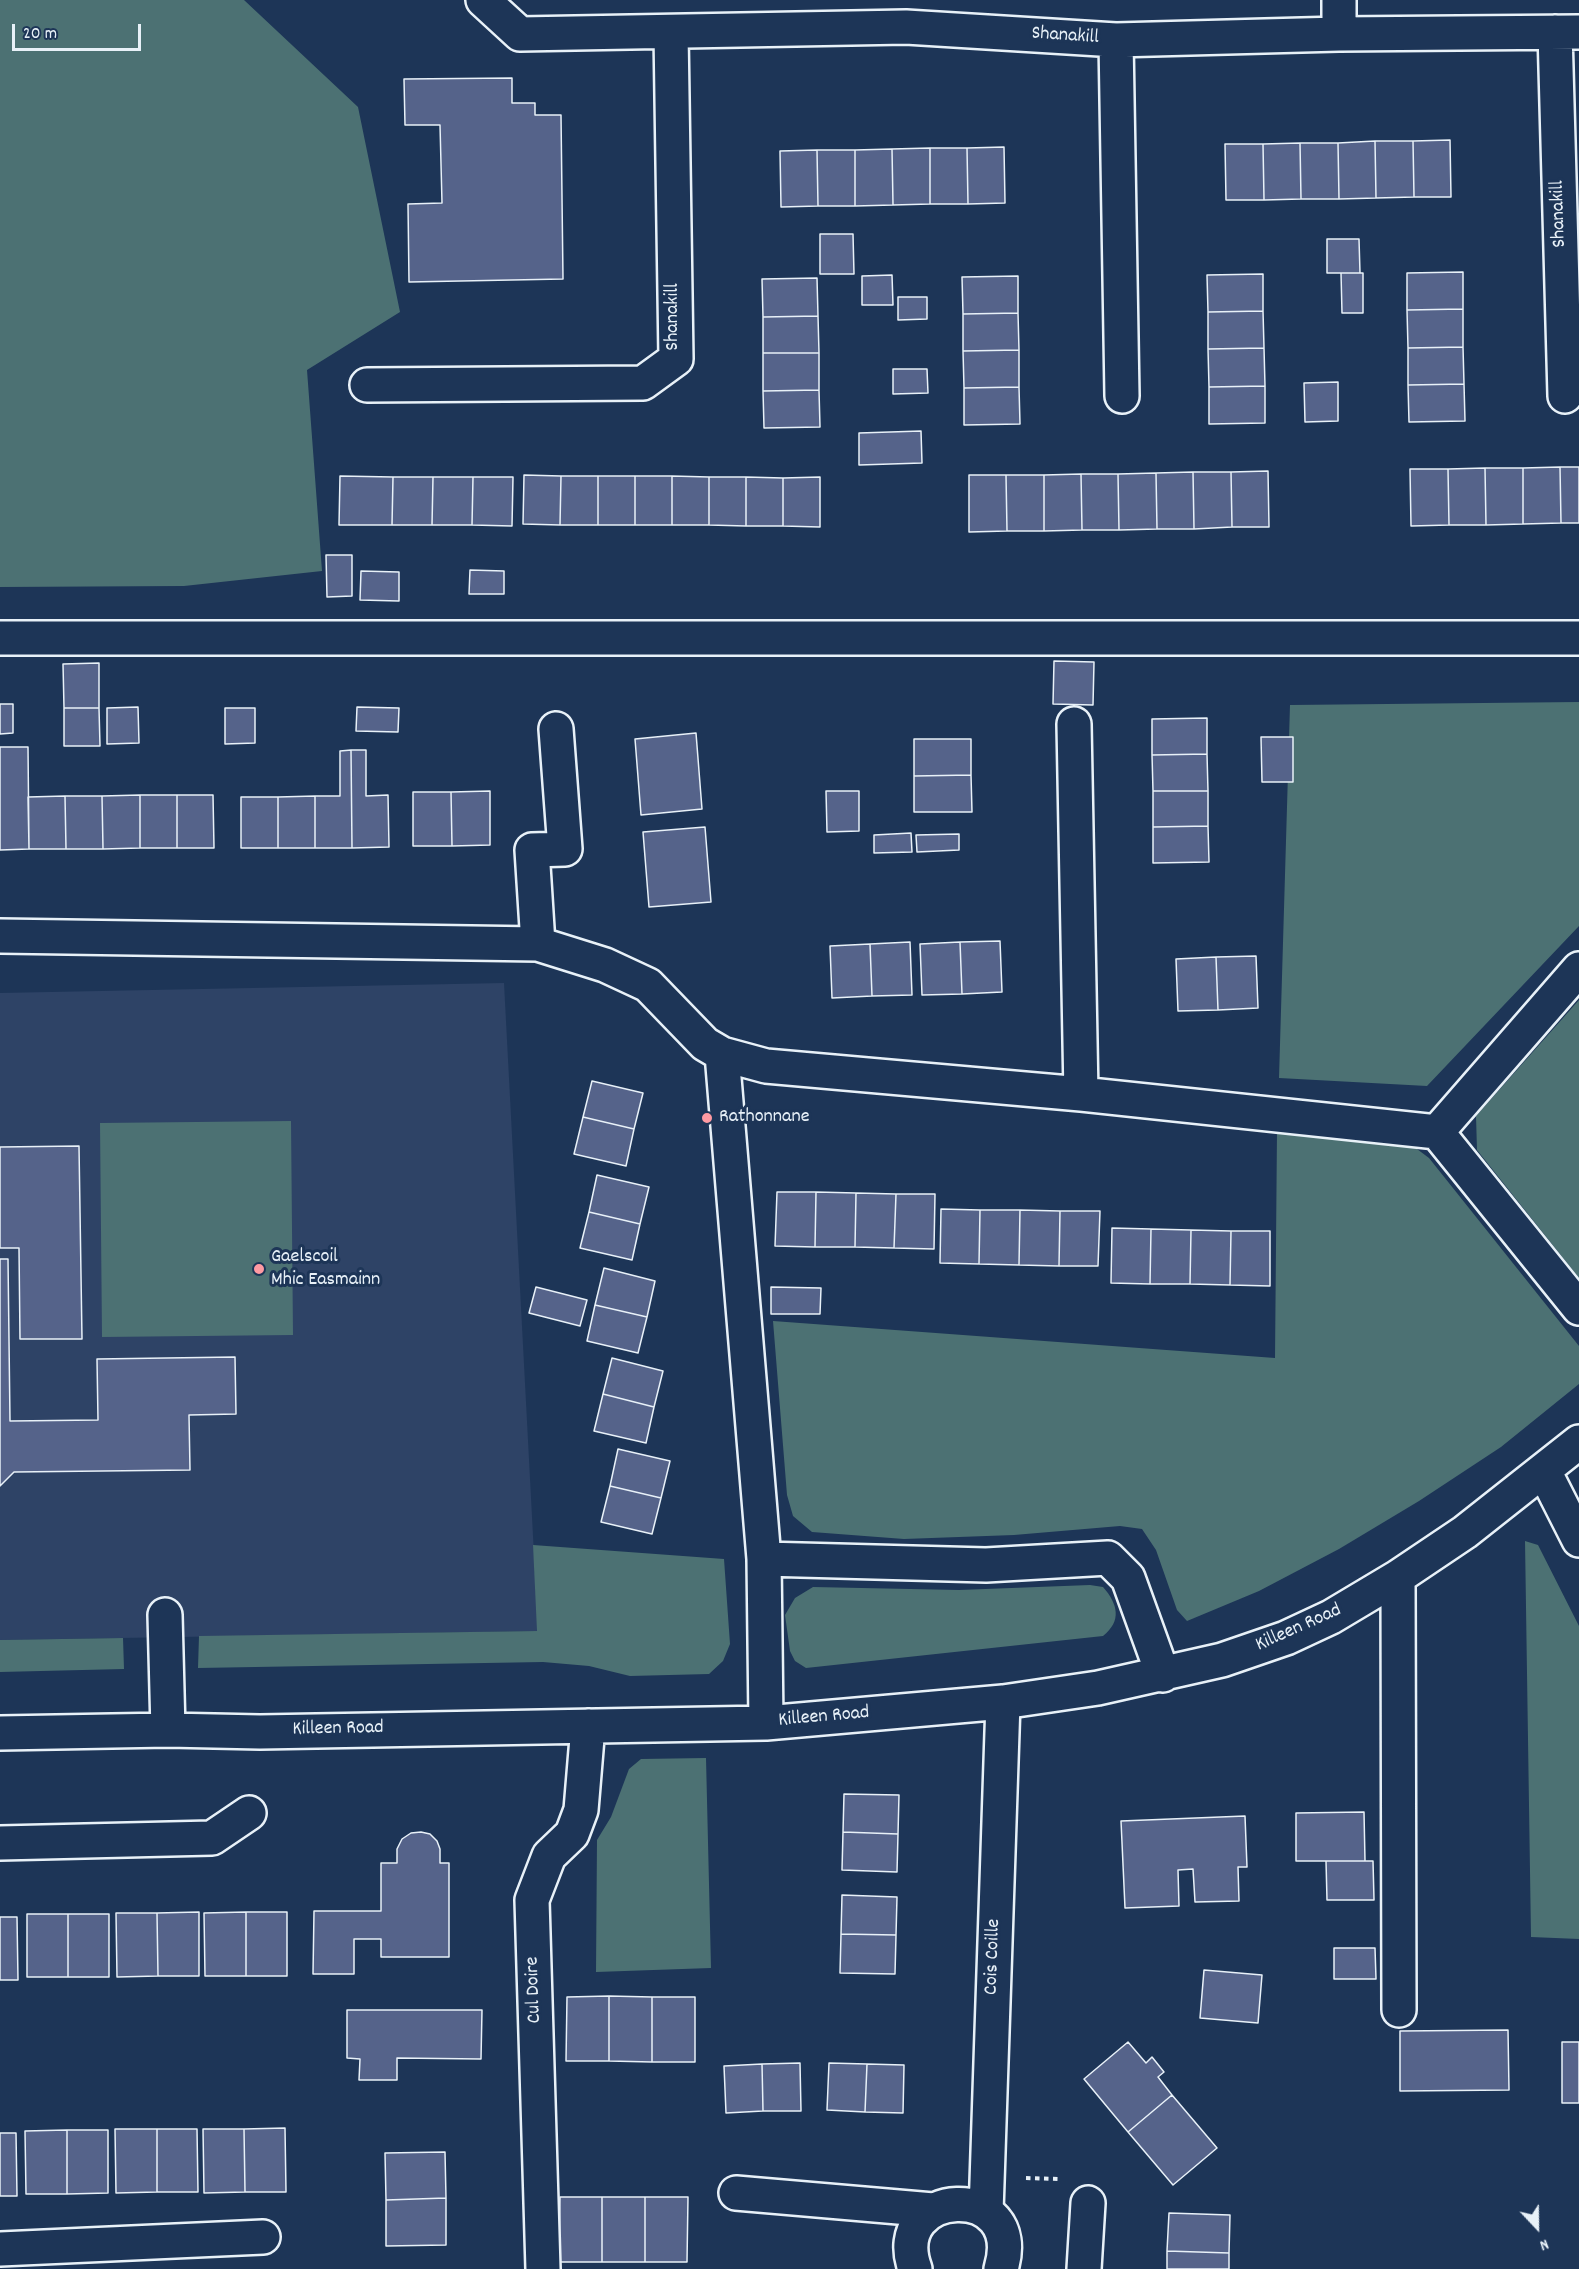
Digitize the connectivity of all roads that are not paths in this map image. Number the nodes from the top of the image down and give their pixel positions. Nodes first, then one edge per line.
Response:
1 (483, 0) edge
2 (1339, 0) edge
3 (906, 14) edge
4 (671, 32) junction
5 (1567, 32) edge
6 (1339, 34) junction
7 (1116, 40) junction
8 (367, 385) dead end
9 (1122, 396) dead end
10 (1565, 396) dead end
11 (0, 638) edge
12 (1579, 638) edge
13 (1074, 724) dead end
14 (556, 729) dead end
15 (0, 936) edge
16 (538, 944) junction
17 (1579, 969) edge
18 (722, 1054) junction
19 (1081, 1094) junction
20 (1437, 1132) junction
21 (1579, 1308) edge
22 (1579, 1442) edge
23 (1544, 1471) junction
24 (1579, 1540) edge
25 (764, 1559) junction
26 (1398, 1577) junction
27 (165, 1615) dead end
28 (1163, 1675) junction
29 (1003, 1702) junction
30 (766, 1723) junction
31 (588, 1726) junction
32 (168, 1730) junction
33 (0, 1733) edge
34 (249, 1813) dead end
35 (0, 1843) edge
36 (1399, 2010) dead end
37 (736, 2193) dead end
38 (1088, 2203) road end
39 (933, 2210) junction
40 (986, 2212) junction
41 (262, 2237) dead end
42 (0, 2249) edge
43 (543, 2269) edge
44 (915, 2269) edge
45 (1001, 2269) edge
46 (1084, 2269) edge

1 - 4 street, Shanakill
2 - 6 street
3 - 4 street, Shanakill
3 - 7 street, Shanakill
4 - 8 street, Shanakill
5 - 6 street, Shanakill
5 - 10 street, Shanakill
6 - 7 street, Shanakill
7 - 9 street, Shanakill
11 - 12 street
13 - 19 street
14 - 16 street
15 - 16 street
16 - 18 street
17 - 20 street
18 - 19 street
18 - 25 street
19 - 20 street
20 - 21 street
22 - 23 street, Killeen Road
23 - 24 street
23 - 26 street, Killeen Road
25 - 28 street
25 - 30 street
26 - 28 street, Killeen Road
26 - 36 street
27 - 32 street
28 - 29 street, Killeen Road
29 - 30 street, Killeen Road
29 - 40 street, Cois Coille
30 - 31 street, Killeen Road
31 - 32 street, Killeen Road
31 - 43 street, Cul Doire
32 - 33 street, Killeen Road
34 - 35 street
37 - 39 street
38 - 46 street
39 - 40 street
39 - 44 street
40 - 45 street
41 - 42 street

